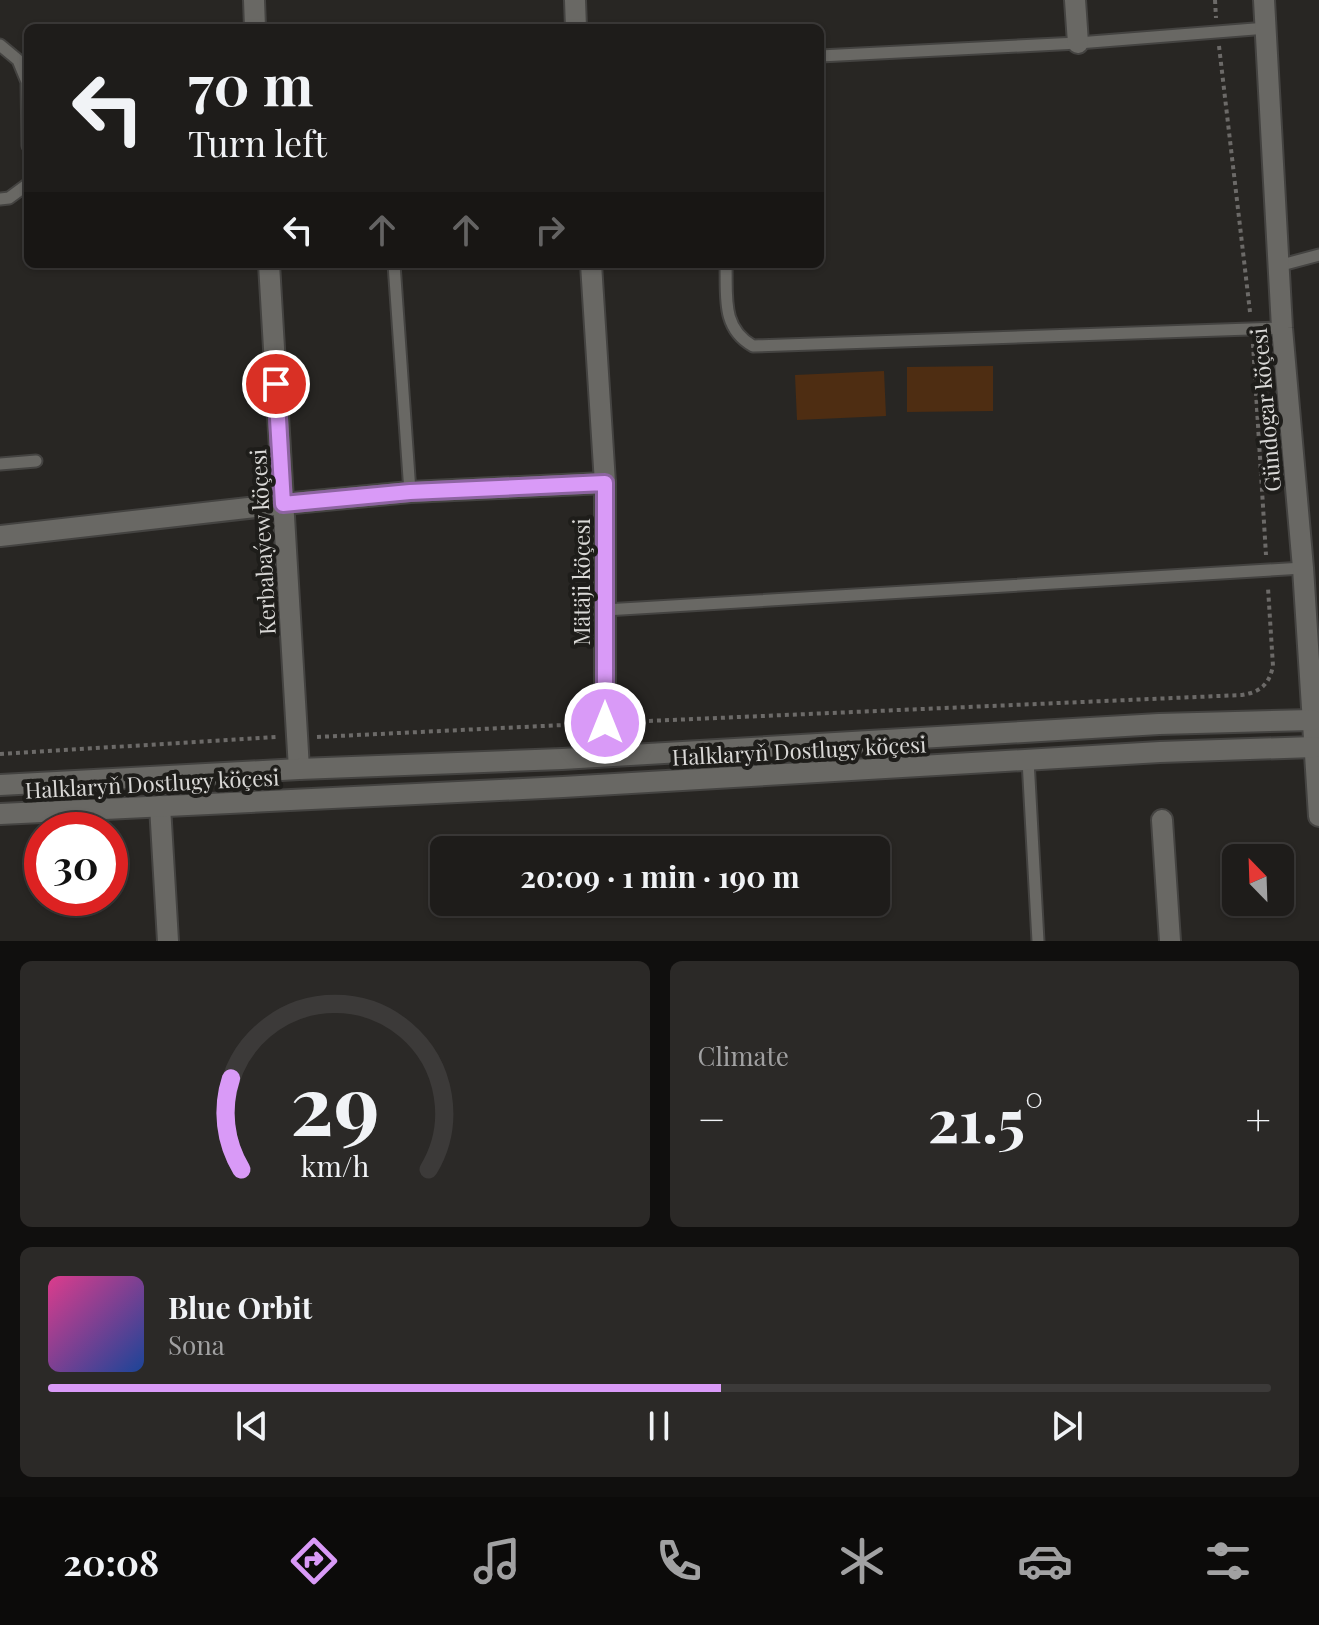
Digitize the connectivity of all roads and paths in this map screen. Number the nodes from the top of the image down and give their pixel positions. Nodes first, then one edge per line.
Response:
1 (254, 0) edge
2 (575, 0) edge
3 (1075, 0) edge
4 (1215, 0) edge
5 (1264, 0) edge
6 (255, 24) edge
7 (576, 24) edge
8 (1267, 28) junction
9 (1217, 31) junction
10 (1078, 43) junction
11 (0, 45) edge
12 (824, 56) edge
13 (24, 75) edge
14 (24, 187) edge
15 (0, 199) edge
16 (1319, 255) edge
17 (1278, 266) junction
18 (269, 268) edge
19 (394, 268) edge
20 (591, 268) edge
21 (726, 268) edge
22 (1282, 328) junction
23 (1252, 329) junction
24 (36, 461) dead end
25 (0, 464) edge
26 (605, 483) junction
27 (410, 492) junction
28 (283, 504) junction
29 (0, 536) edge
30 (1303, 568) junction
31 (1267, 571) junction
32 (605, 610) junction
33 (1312, 720) junction
34 (605, 723) junction
35 (297, 736) junction
36 (1314, 747) junction
37 (0, 754) edge
38 (603, 756) junction
39 (1028, 760) junction
40 (299, 769) junction
41 (0, 785) edge
42 (160, 806) junction
43 (0, 814) edge
44 (1319, 816) edge
45 (1162, 820) dead end
46 (168, 941) edge
47 (1038, 941) edge
48 (1170, 941) edge

1 - 6 street
2 - 7 street
3 - 10 street
4 - 9 path
5 - 8 street, Gündogar köçesi
8 - 9 lane
8 - 17 street, Gündogar köçesi
9 - 10 lane
9 - 23 path
10 - 12 lane
11 - 13 lane
14 - 15 lane
16 - 17 lane
17 - 22 street, Gündogar köçesi
18 - 28 street, Kerbabaýew köçesi
19 - 27 lane
20 - 26 street, Mätäji köçesi
21 - 23 lane
22 - 23 lane
22 - 30 street, Gündogar köçesi
23 - 31 path
24 - 25 lane
26 - 27 street
26 - 32 street, Mätäji köçesi
27 - 28 street
28 - 29 street
28 - 35 street, Kerbabaýew köçesi
30 - 31 lane
30 - 33 street, Gündogar köçesi
31 - 32 lane
31 - 34 path
32 - 34 street, Mätäji köçesi
33 - 36 street, Gündogar köçesi
33 - 38 street, Halklaryň Dostlugy köçesi
34 - 35 path
34 - 38 street, Mätäji köçesi
35 - 37 path
35 - 40 street, Kerbabaýew köçesi
36 - 39 street, Halklaryň Dostlugy köçesi
36 - 44 street, Gündogar köçesi
38 - 40 street, Halklaryň Dostlugy köçesi
39 - 42 street, Halklaryň Dostlugy köçesi
39 - 47 lane
40 - 41 street, Halklaryň Dostlugy köçesi
42 - 43 street, Halklaryň Dostlugy köçesi
42 - 46 street
45 - 48 street

